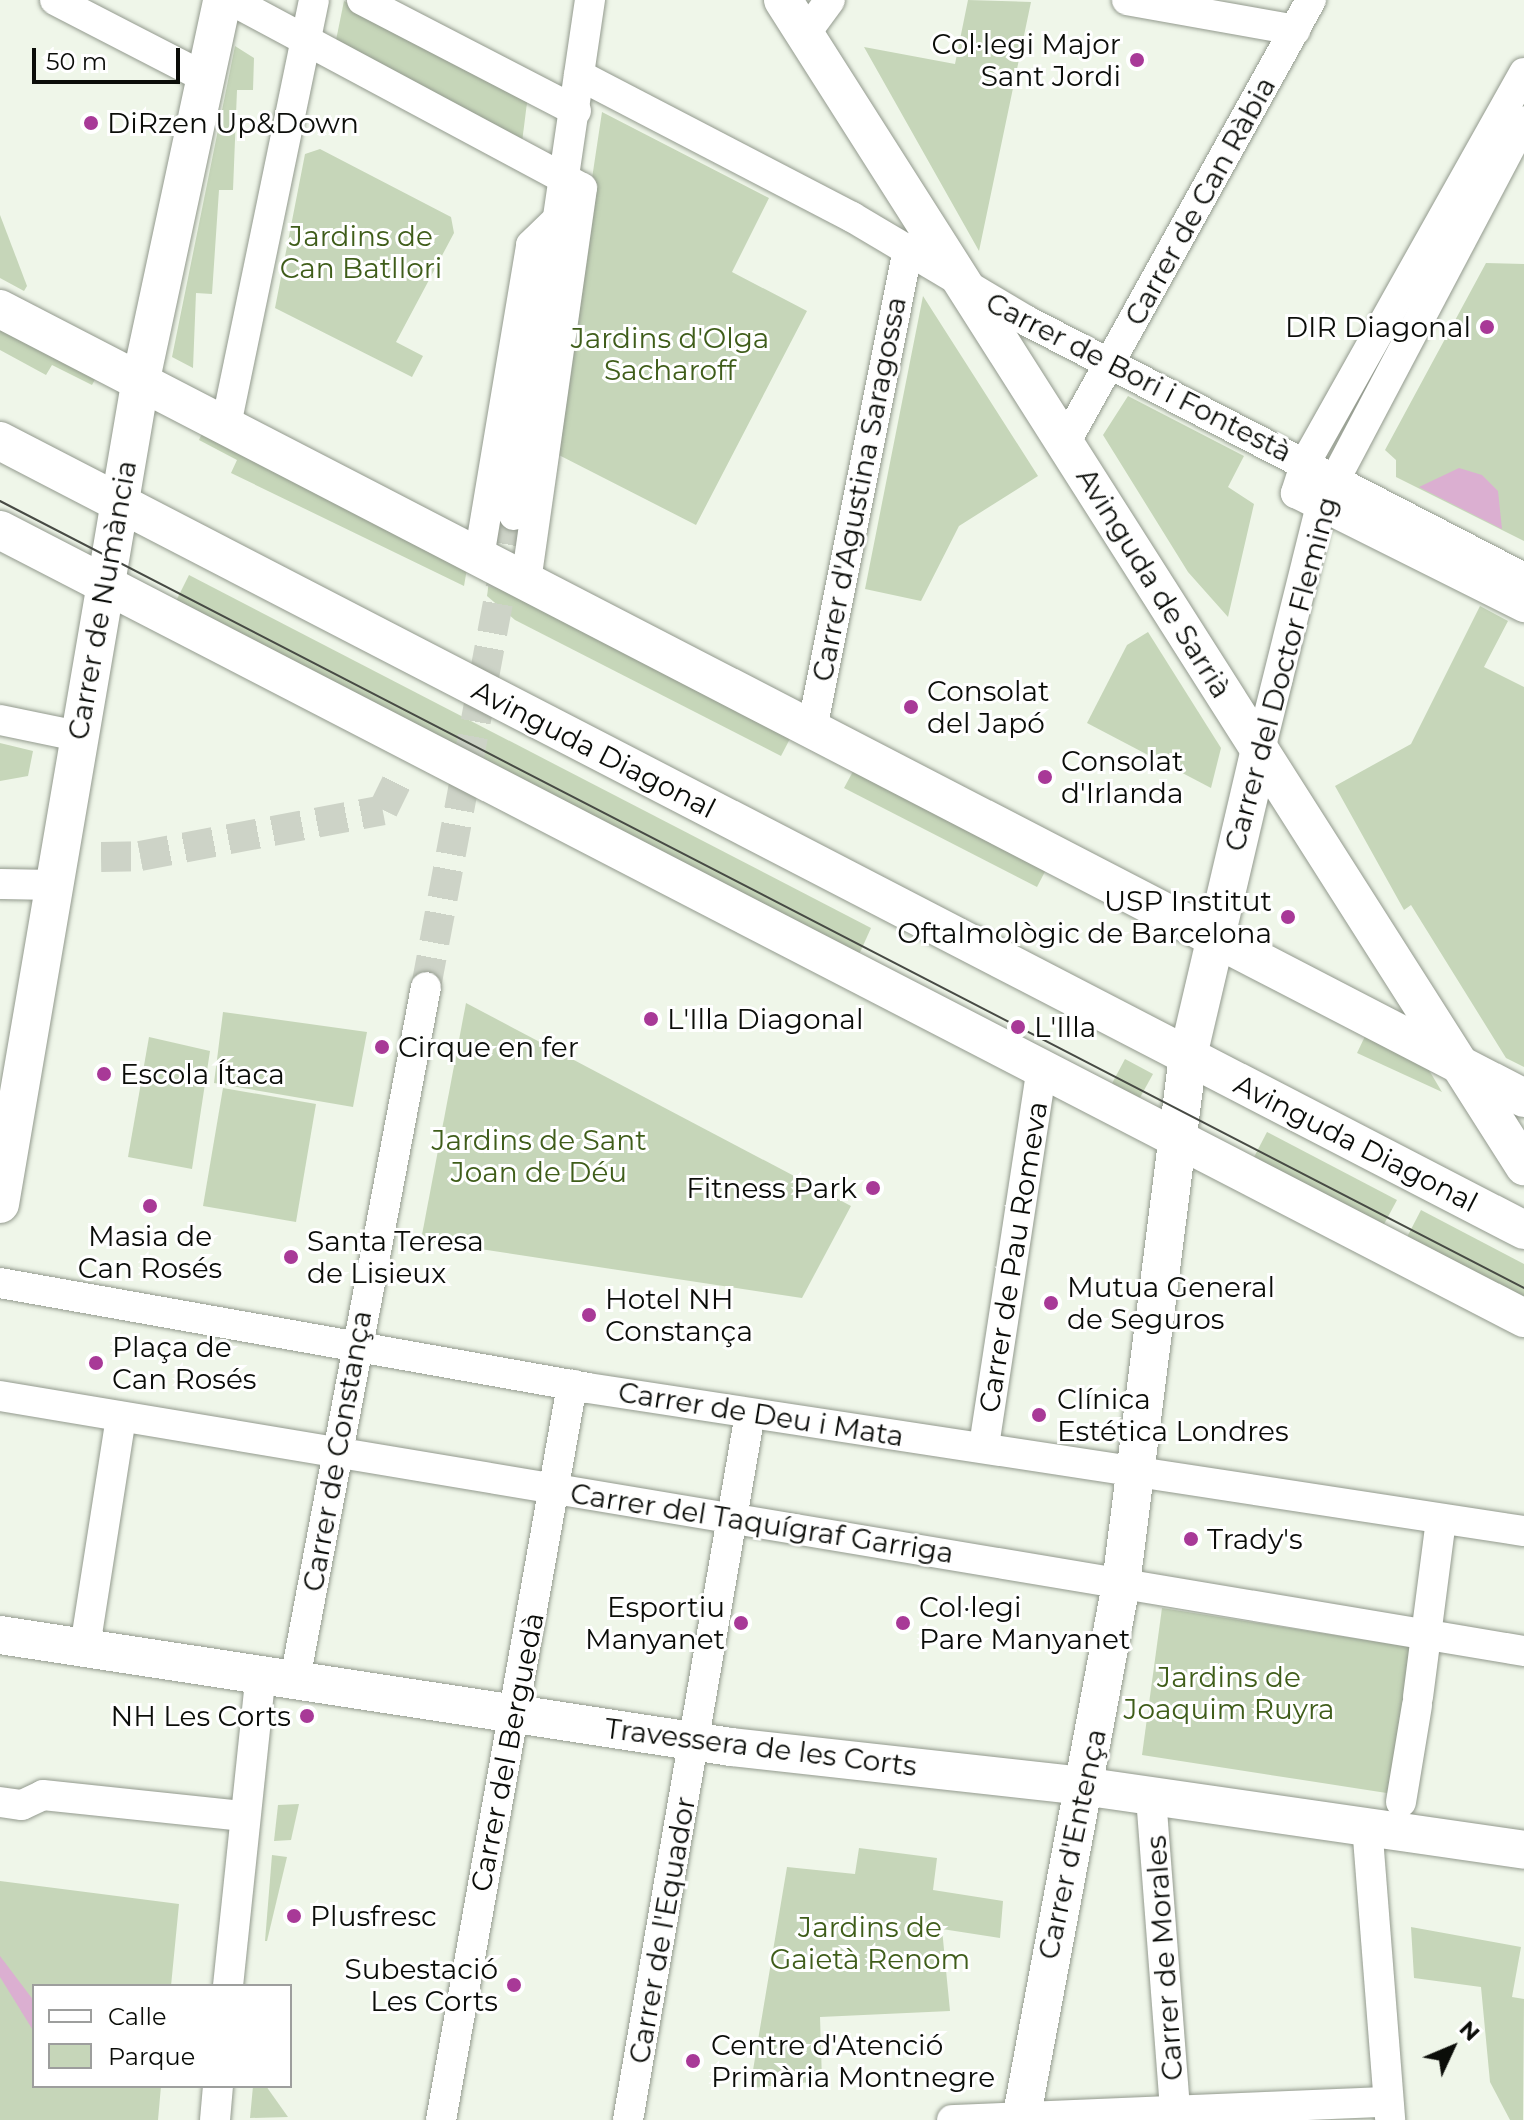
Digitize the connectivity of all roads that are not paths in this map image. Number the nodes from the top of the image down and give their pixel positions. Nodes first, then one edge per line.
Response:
1 (55, 0) edge
2 (222, 0) edge
3 (231, 0) edge
4 (314, 0) edge
5 (362, 0) edge
6 (590, 0) edge
7 (783, 0) edge
8 (830, 0) edge
9 (1127, 0) edge
10 (1311, 0) edge
11 (1295, 30) junction
12 (805, 34) junction
13 (306, 40) junction
14 (1524, 73) edge
15 (579, 75) junction
16 (206, 78) junction
17 (576, 111) junction
18 (1524, 121) edge
19 (574, 181) junction
20 (558, 219) junction
21 (908, 249) junction
22 (966, 288) junction
23 (0, 309) edge
24 (1110, 361) junction
25 (140, 384) junction
26 (226, 425) junction
27 (0, 441) edge
28 (1065, 443) junction
29 (1306, 462) junction
30 (1317, 492) junction
31 (121, 504) junction
32 (514, 515) tunnel mouth
33 (0, 530) edge
34 (479, 557) junction
35 (528, 572) junction
36 (1524, 578) edge
37 (110, 588) junction
38 (1524, 607) edge
39 (0, 720) edge
40 (812, 729) junction
41 (77, 736) junction
42 (1260, 750) junction
43 (0, 884) edge
44 (52, 885) junction
45 (1211, 937) junction
46 (426, 987) tunnel mouth
47 (1188, 1056) junction
48 (1042, 1068) junction
49 (1461, 1068) junction
50 (1524, 1098) edge
51 (1178, 1141) junction
52 (1524, 1166) edge
53 (2, 1187) edge
54 (1524, 1230) edge
55 (0, 1283) edge
56 (1524, 1318) edge
57 (357, 1343) junction
58 (572, 1385) junction
59 (0, 1396) edge
60 (750, 1414) junction
61 (121, 1417) junction
62 (984, 1446) junction
63 (337, 1452) junction
64 (1137, 1469) junction
65 (555, 1489) junction
66 (1441, 1519) junction
67 (732, 1520) junction
68 (1524, 1531) edge
69 (1121, 1584) junction
70 (0, 1635) edge
71 (1425, 1635) junction
72 (85, 1647) junction
73 (1524, 1651) edge
74 (278, 1677) junction
75 (512, 1713) junction
76 (695, 1741) junction
77 (1082, 1786) junction
78 (1151, 1797) junction
79 (1401, 1802) dead end
80 (11, 1804) edge
81 (244, 1816) junction
82 (1367, 1825) junction
83 (1524, 1850) edge
84 (228, 1984) edge
85 (218, 2088) edge
86 (1389, 2111) edge
87 (1176, 2117) edge
88 (1022, 2118) edge
89 (215, 2120) edge
90 (441, 2120) edge
91 (628, 2120) edge
92 (952, 2120) edge

1 - 16 street
2 - 16 main road, Carrer de Numància
3 - 13 street
4 - 13 street
5 - 17 street
6 - 15 street
7 - 12 main road, Avinguda de Sarrià
8 - 12 street
9 - 11 street
10 - 11 street, Carrer de Can Ràbia
11 - 24 street, Carrer de Can Ràbia
12 - 22 main road, Avinguda de Sarrià
13 - 19 street
13 - 26 street
14 - 29 street, Carrer del Doctor Fleming
15 - 17 street
15 - 21 street, Carrer de Bori i Fontestà
16 - 25 main road, Carrer de Numància
17 - 19 street
18 - 30 street, Carrer del Doctor Fleming
19 - 20 street
19 - 35 street
20 - 32 street
20 - 34 street
21 - 22 street, Carrer de Bori i Fontestà
21 - 40 street, Carrer d'Agustina Saragossa
22 - 24 street, Carrer de Bori i Fontestà
22 - 28 main road, Avinguda de Sarrià
23 - 25 main road
24 - 28 street, Carrer de Can Ràbia
24 - 29 street, Carrer de Bori i Fontestà
25 - 26 main road
25 - 31 main road, Carrer de Numància
26 - 34 main road
27 - 31 main road, Avinguda Diagonal
28 - 42 main road, Avinguda de Sarrià
29 - 30 street, Carrer de Bori i Fontestà
30 - 36 street, Carrer de Bori i Fontestà
30 - 38 street, Carrer de Bori i Fontestà
30 - 42 street, Carrer del Doctor Fleming
31 - 37 main road, Carrer de Numància
31 - 47 main road, Avinguda Diagonal
33 - 37 main road
34 - 35 main road
35 - 40 main road
37 - 41 main road, Carrer de Numància
37 - 48 main road
39 - 41 street
40 - 45 main road
41 - 44 main road, Carrer de Numància
42 - 45 main road, Carrer del Doctor Fleming
42 - 49 main road, Avinguda de Sarrià
43 - 44 street
44 - 53 main road, Carrer de Numància
45 - 47 main road
45 - 49 main road
46 - 57 street, Carrer de Constança
47 - 51 main road
47 - 54 main road, Avinguda Diagonal
48 - 51 main road
48 - 62 street, Carrer de Pau Romeva
49 - 50 main road
49 - 52 main road, Avinguda de Sarrià
51 - 56 main road
51 - 64 main road, Carrer d'Entença
55 - 57 street, Carrer de Deu i Mata
57 - 58 street, Carrer de Deu i Mata
57 - 63 street, Carrer de Constança
58 - 60 street, Carrer de Deu i Mata
58 - 65 street, Carrer del Berguedà
59 - 61 street, Carrer del Taquígraf Garriga
60 - 62 street, Carrer de Deu i Mata
60 - 67 street, Carrer de l'Equador
61 - 63 street, Carrer del Taquígraf Garriga
61 - 72 street
62 - 64 street, Carrer de Deu i Mata
63 - 65 street, Carrer del Taquígraf Garriga
63 - 74 street, Carrer de Constança
64 - 66 street, Carrer de Deu i Mata
64 - 69 main road, Carrer d'Entença
65 - 67 street, Carrer del Taquígraf Garriga
65 - 75 street, Carrer del Berguedà
66 - 68 street, Carrer de Deu i Mata
66 - 71 street
67 - 69 street, Carrer del Taquígraf Garriga
67 - 76 street, Carrer de l'Equador
69 - 71 street, Carrer del Taquígraf Garriga
69 - 77 main road, Carrer d'Entença
70 - 72 main road, Travessera de les Corts
71 - 73 street, Carrer del Taquígraf Garriga
71 - 79 street
72 - 74 main road, Travessera de les Corts
74 - 75 main road, Travessera de les Corts
74 - 81 street, Carrer de Constança
75 - 76 main road, Travessera de les Corts
75 - 90 street, Carrer del Berguedà
76 - 77 main road, Travessera de les Corts
76 - 91 street, Carrer de l'Equador
77 - 78 main road, Travessera de les Corts
77 - 88 main road, Carrer d'Entença
78 - 82 main road, Travessera de les Corts
78 - 87 street, Carrer de Morales
80 - 81 street
81 - 84 street, Carrer de Constança
82 - 83 main road, Travessera de les Corts
82 - 86 street
85 - 89 street
86 - 87 street
87 - 88 street
88 - 92 street

